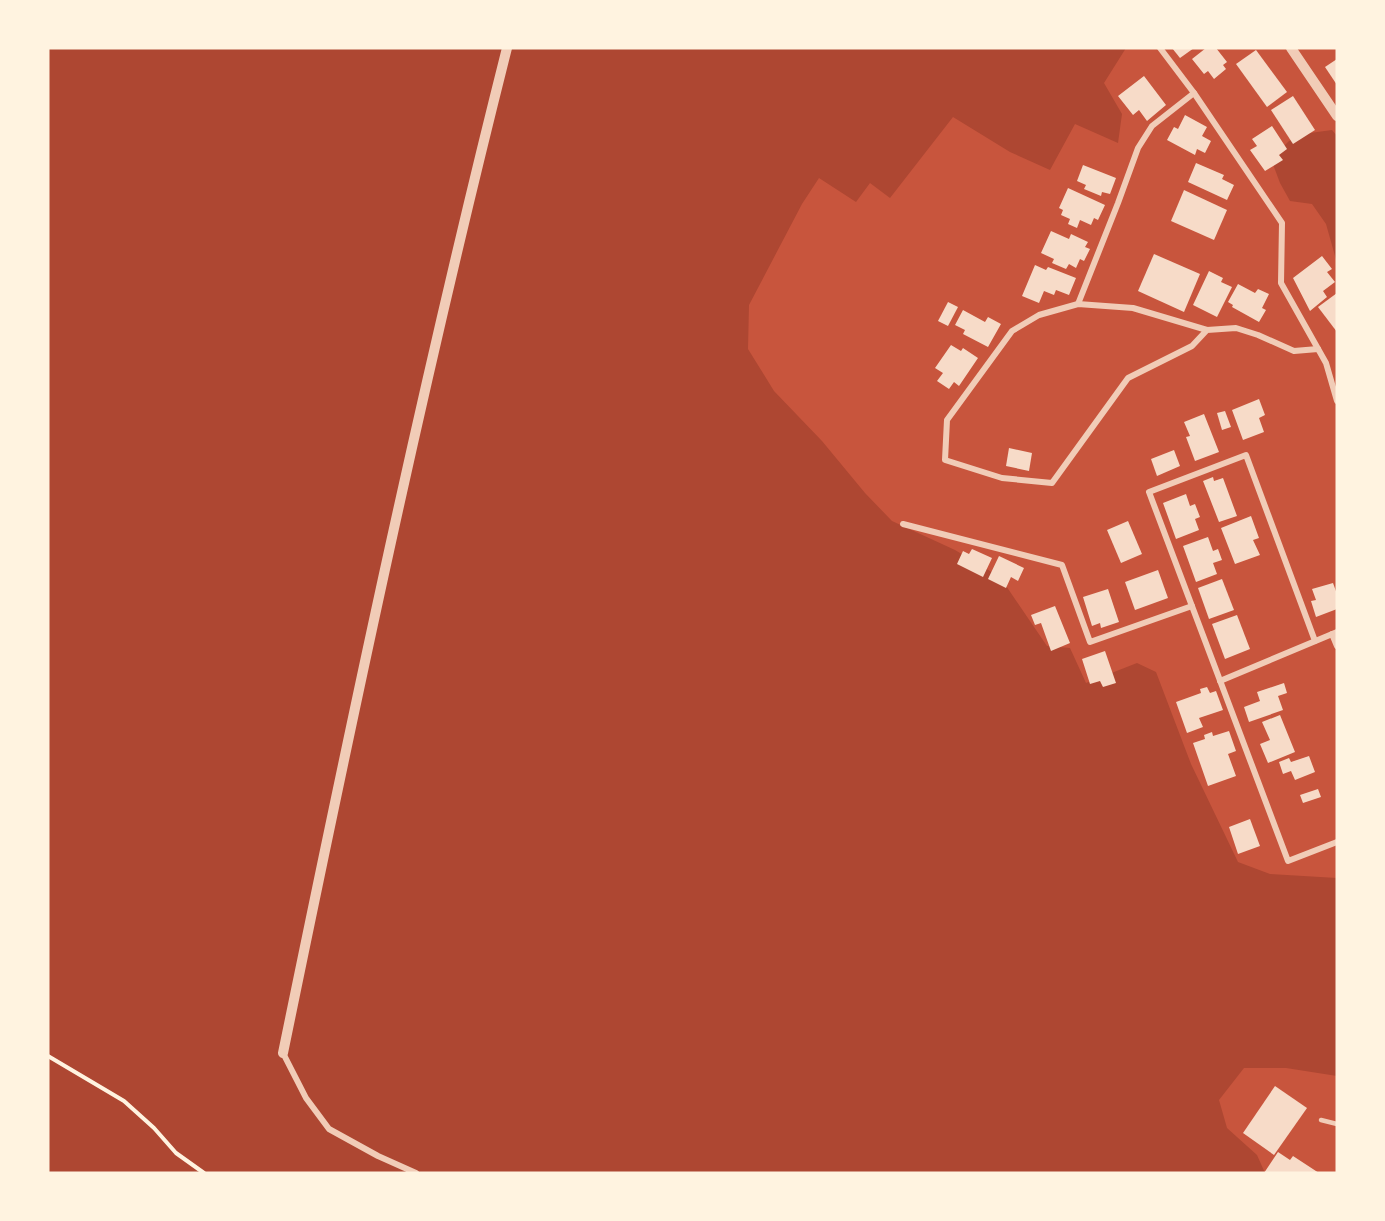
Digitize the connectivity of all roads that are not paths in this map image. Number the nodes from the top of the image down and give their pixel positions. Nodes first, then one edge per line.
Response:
1 (507, 48) edge
2 (1160, 48) edge
3 (1291, 48) edge
4 (1194, 93) junction
5 (1337, 116) edge
6 (1078, 304) junction
7 (1207, 330) junction
8 (1318, 349) junction
9 (1337, 402) edge
10 (903, 524) dead end
11 (1192, 606) junction
12 (1335, 633) edge
13 (1315, 641) junction
14 (1337, 646) edge
15 (1220, 681) junction
16 (1337, 842) edge
17 (283, 1053) joint
18 (1321, 1120) dead end
19 (1337, 1124) edge
20 (416, 1173) edge

1 - 17 street
2 - 4 street
3 - 5 street
4 - 6 street
4 - 8 street
6 - 7 street
6 - 7 street
7 - 8 street
8 - 9 street
10 - 11 street
11 - 13 street
11 - 15 street
12 - 13 street
12 - 14 street
13 - 15 street
15 - 16 street
17 - 20 street
18 - 19 lane

